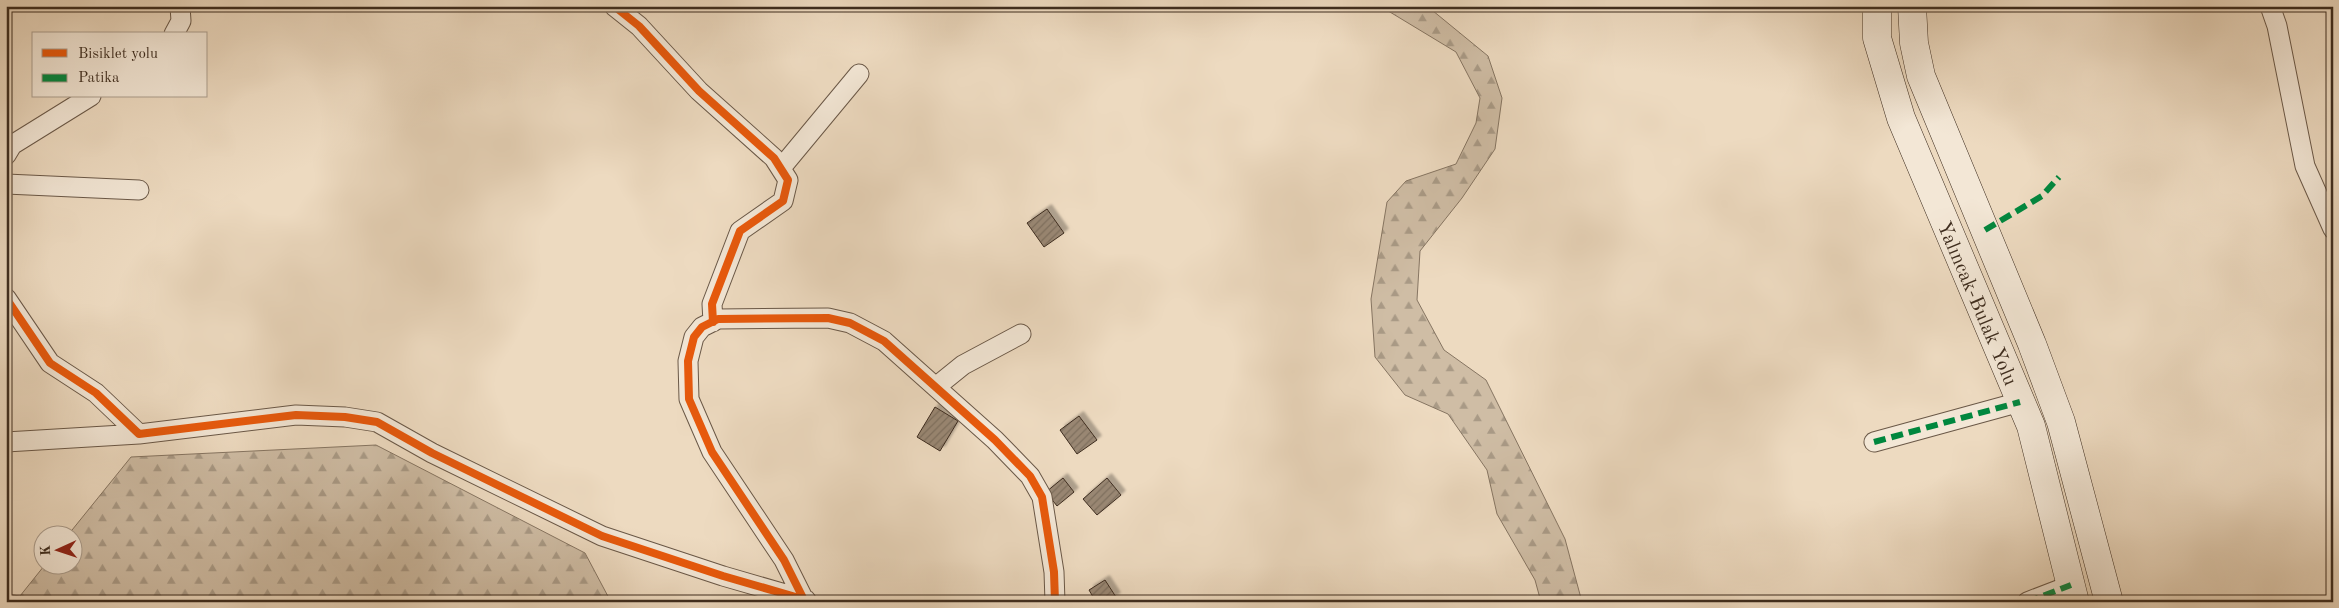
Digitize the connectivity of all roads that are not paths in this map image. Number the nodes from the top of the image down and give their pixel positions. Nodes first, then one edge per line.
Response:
1 (180, 6) edge
2 (614, 6) edge
3 (1877, 6) edge
4 (1912, 6) edge
5 (2270, 6) edge
6 (175, 32) edge
7 (859, 74) dead end
8 (88, 98) edge
9 (6, 154) edge
10 (781, 168) junction
11 (6, 184) edge
12 (139, 190) dead end
13 (2333, 229) edge
14 (6, 298) edge
15 (713, 322) junction
16 (1021, 334) dead end
17 (937, 386) junction
18 (2020, 402) junction
19 (139, 434) junction
20 (6, 442) edge
21 (1874, 442) dead end
22 (2073, 593) edge
23 (806, 601) edge
24 (1055, 602) edge
25 (2027, 602) edge
26 (2109, 602) edge

1 - 6 street
2 - 10 street
3 - 18 main road, Yalıncak-Bulak Yolu
4 - 26 main road, Yalıncak-Bulak Yolu
5 - 13 street
7 - 10 street
8 - 9 street
10 - 15 street
11 - 12 street
14 - 19 street
15 - 17 street
15 - 23 street
16 - 17 street
17 - 24 street
18 - 21 street
18 - 22 main road, Yalıncak-Bulak Yolu
19 - 20 street
19 - 23 street
22 - 25 street

